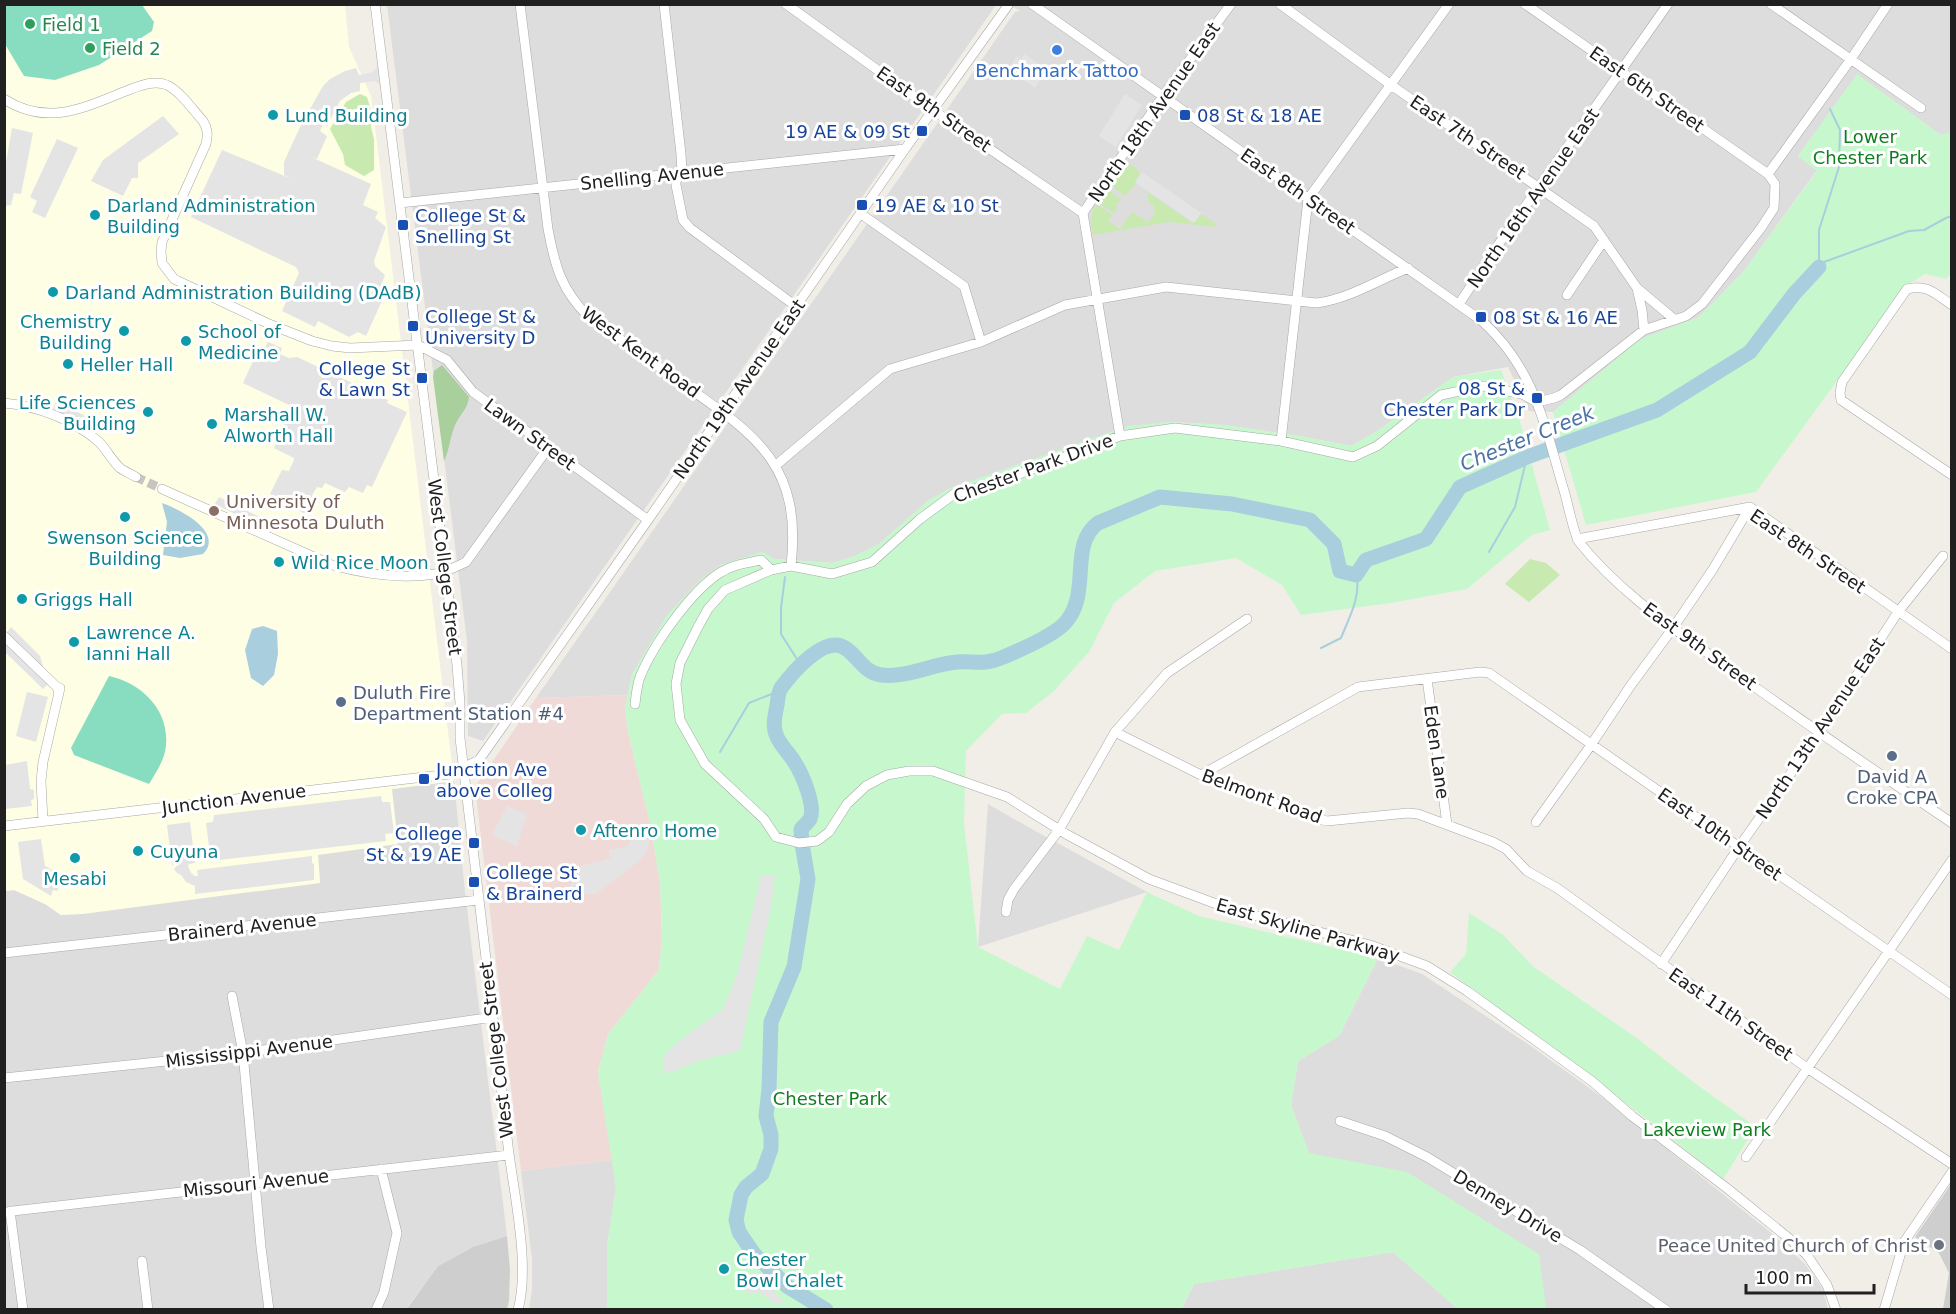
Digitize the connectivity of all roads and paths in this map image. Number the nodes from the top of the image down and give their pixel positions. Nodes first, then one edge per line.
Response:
1 (375, 4) edge
2 (520, 4) edge
3 (664, 4) edge
4 (1009, 4) edge
5 (1032, 4) edge
6 (1231, 4) edge
7 (1280, 4) edge
8 (1449, 4) edge
9 (1526, 4) edge
10 (1668, 4) edge
11 (1772, 4) edge
12 (1888, 4) edge
13 (786, 5) edge
14 (1851, 59) junction
15 (1622, 71) junction
16 (1391, 85) junction
17 (1163, 96) junction
18 (4, 99) edge
19 (1921, 108) dead end
20 (933, 110) junction
21 (905, 149) junction
22 (682, 172) junction
23 (1768, 174) junction
24 (543, 187) junction
25 (1540, 187) junction
26 (1308, 199) junction
27 (400, 203) junction
28 (1083, 213) junction
29 (861, 214) junction
30 (1604, 240) junction
31 (1408, 268) junction
32 (1637, 288) junction
33 (1567, 295) dead end
34 (1097, 298) junction
35 (1298, 301) junction
36 (1459, 304) junction
37 (1952, 305) edge
38 (797, 307) junction
39 (1675, 320) junction
40 (1644, 330) junction
41 (981, 342) junction
42 (418, 345) junction
43 (4, 403) edge
44 (1539, 407) junction
45 (723, 412) junction
46 (1120, 436) junction
47 (1281, 441) junction
48 (548, 448) junction
49 (776, 466) junction
50 (1952, 475) edge
51 (136, 477) tunnel mouth
52 (162, 489) tunnel mouth
53 (1750, 507) junction
54 (648, 520) junction
55 (1577, 539) junction
56 (1943, 556) dead end
57 (791, 566) junction
58 (771, 570) junction
59 (446, 571) junction
60 (1898, 612) junction
61 (1247, 619) dead end
62 (1673, 628) junction
63 (4, 636) edge
64 (1952, 649) edge
65 (1428, 679) junction
66 (635, 704) dead end
67 (1115, 732) junction
68 (1819, 733) junction
69 (1591, 745) junction
70 (463, 768) junction
71 (1201, 775) junction
72 (43, 821) junction
73 (1536, 822) dead end
74 (1952, 823) edge
75 (1447, 824) junction
76 (4, 826) edge
77 (1059, 830) junction
78 (779, 839) joint
79 (1739, 847) junction
80 (1516, 859) joint
81 (1952, 860) edge
82 (479, 900) junction
83 (1006, 912) dead end
84 (1888, 951) junction
85 (4, 953) edge
86 (1661, 964) junction
87 (1952, 995) edge
88 (232, 996) dead end
89 (493, 1017) junction
90 (243, 1053) junction
91 (1807, 1068) junction
92 (4, 1078) edge
93 (1340, 1121) dead end
94 (508, 1155) junction
95 (1746, 1157) dead end
96 (1952, 1164) edge
97 (381, 1169) junction
98 (1952, 1172) edge
99 (255, 1182) junction
100 (7, 1211) edge
101 (142, 1261) dead end
102 (23, 1310) edge
103 (148, 1310) edge
104 (269, 1310) edge
105 (376, 1310) edge
106 (518, 1310) edge
107 (1666, 1310) edge
108 (1836, 1310) edge
109 (1884, 1310) edge

1 - 27 street, West College Street
2 - 24 street, West Kent Road
3 - 22 street
4 - 20 street, North 19th Avenue East
5 - 17 street, East 8th Street
6 - 17 street, North 18th Avenue East
7 - 16 street, East 7th Street
8 - 16 street
9 - 15 street, East 6th Street
10 - 15 street, North 16th Avenue East
11 - 14 street
12 - 14 street
13 - 20 street, East 9th Street
14 - 19 street
14 - 23 street
15 - 23 street, East 6th Street
15 - 25 street, North 16th Avenue East
16 - 25 street, East 7th Street
16 - 26 street
17 - 26 street, East 8th Street
17 - 28 street, North 18th Avenue East
18 - 42 street
20 - 21 street, North 19th Avenue East
20 - 28 street, East 9th Street
21 - 22 street, Snelling Avenue
21 - 29 street, North 19th Avenue East
22 - 24 street, Snelling Avenue
22 - 38 street
23 - 39 street
24 - 27 street, Snelling Avenue
24 - 45 street, West Kent Road
25 - 30 street, East 7th Street
25 - 36 street, North 16th Avenue East
26 - 31 street, East 8th Street
26 - 35 street
27 - 42 street, West College Street
28 - 34 street, North 18th Avenue East
29 - 38 street, North 19th Avenue East
29 - 41 street
30 - 32 street, East 7th Street
30 - 33 street
31 - 35 street
31 - 36 street, East 8th Street
32 - 39 street, East 7th Street
32 - 40 street, East 7th Street
34 - 35 street
34 - 41 street
34 - 46 street, North 18th Avenue East
35 - 47 street
36 - 44 street, East 8th Street
37 - 50 street
38 - 45 street, North 19th Avenue East
39 - 40 street
40 - 44 street
41 - 49 street
42 - 48 street, Lawn Street
42 - 59 street, West College Street
43 - 51 street
44 - 47 street, Chester Park Drive
44 - 55 street, East 9th Street
45 - 49 street, West Kent Road
45 - 54 street, North 19th Avenue East
46 - 47 street, Chester Park Drive
46 - 57 street, Chester Park Drive
48 - 54 street, Lawn Street
48 - 59 street
49 - 57 street, West Kent Road
52 - 59 street
53 - 55 street, East 8th Street
53 - 60 street, East 8th Street
53 - 62 street
54 - 70 street, North 19th Avenue East
55 - 62 street, East 9th Street
56 - 60 street, North 13th Avenue East
57 - 58 street, Chester Park Drive
58 - 66 street
58 - 78 street, Chester Park Drive
59 - 70 street, West College Street
60 - 64 street, East 8th Street
60 - 68 street, North 13th Avenue East
61 - 67 street
62 - 68 street, East 9th Street
62 - 69 street
63 - 72 street
65 - 69 street, East 10th Street
65 - 71 street
65 - 75 street, Eden Lane
67 - 71 street, Belmont Road
67 - 77 street
68 - 74 street, East 9th Street
68 - 79 street, North 13th Avenue East
69 - 73 street
69 - 79 street, East 10th Street
70 - 72 street, Junction Avenue
70 - 82 street, West College Street
71 - 75 street, Belmont Road
72 - 76 street, Junction Avenue
75 - 80 street, Belmont Road
77 - 78 street, East Skyline Parkway
77 - 83 street
77 - 108 street, East Skyline Parkway
79 - 84 street, East 10th Street
79 - 86 street, North 13th Avenue East
80 - 86 street, East 11th Street
81 - 84 street
82 - 85 street, Brainerd Avenue
82 - 89 street, West College Street
84 - 87 street, East 10th Street
84 - 91 street
86 - 91 street, East 11th Street
88 - 90 street
89 - 90 street, Mississippi Avenue
89 - 94 street, West College Street
90 - 92 street, Mississippi Avenue
90 - 99 street
91 - 95 street
91 - 96 street, East 11th Street
93 - 107 street, Denney Drive
94 - 97 street, Missouri Avenue
94 - 106 street, West College Street
97 - 99 street, Missouri Avenue
97 - 105 street
98 - 109 street
99 - 100 street, Missouri Avenue
99 - 104 street
100 - 102 street
101 - 103 street

